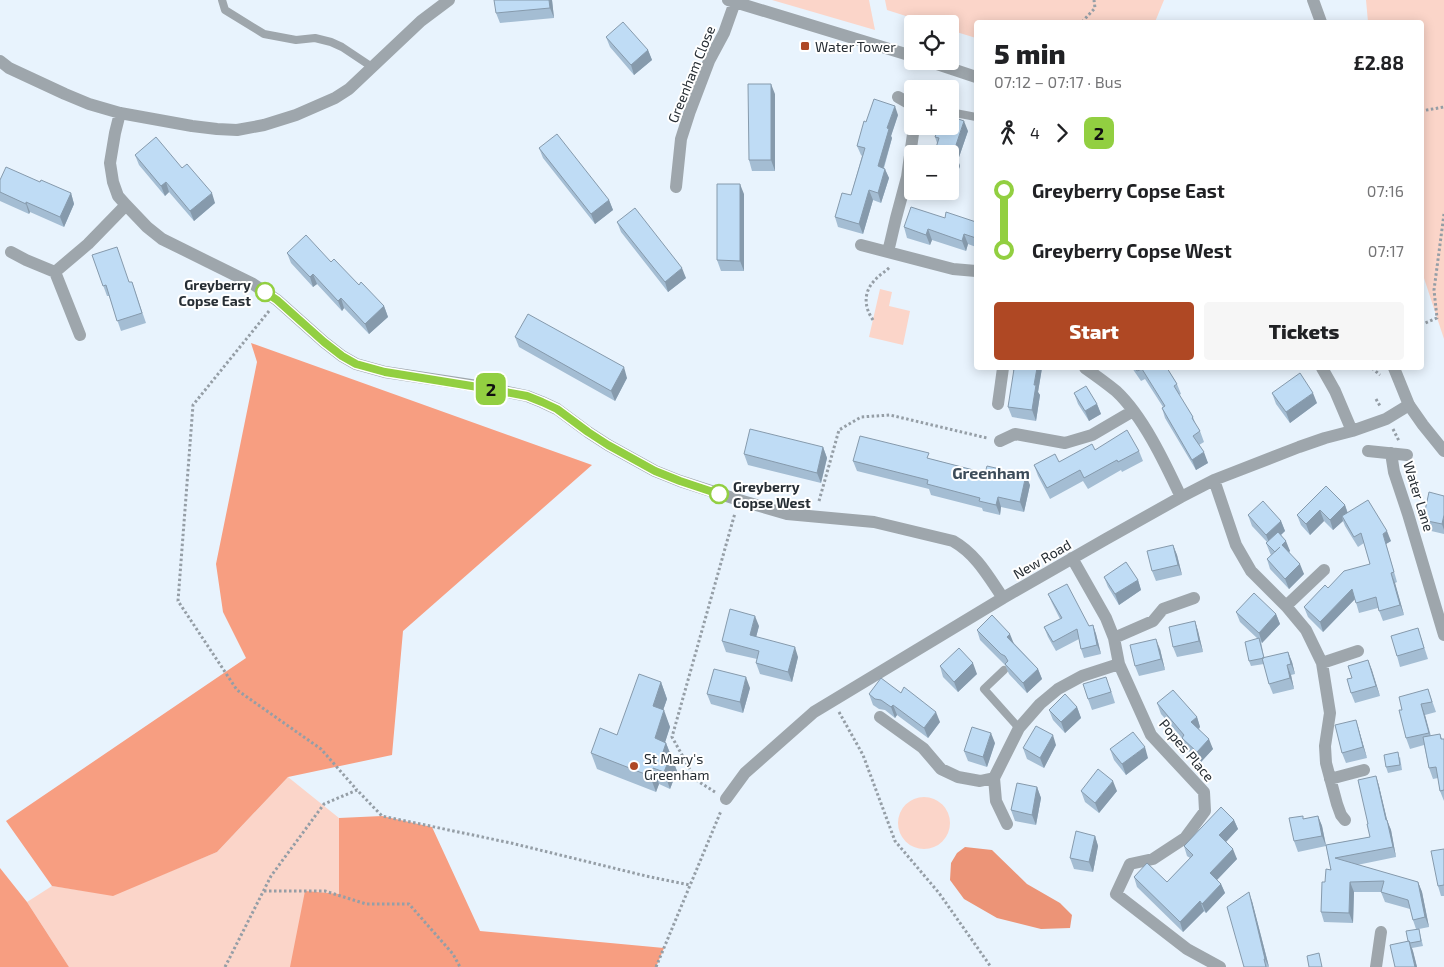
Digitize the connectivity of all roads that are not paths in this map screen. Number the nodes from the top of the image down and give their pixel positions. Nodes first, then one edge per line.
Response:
1 (215, 0) edge
2 (222, 0) edge
3 (449, 0) edge
4 (1313, 0) edge
5 (732, 1) edge
6 (225, 10) junction
7 (1320, 20) edge
8 (904, 54) edge
9 (0, 61) edge
10 (372, 67) junction
11 (957, 70) edge
12 (974, 75) edge
13 (898, 97) dead end
14 (904, 100) edge
15 (120, 113) junction
16 (959, 114) edge
17 (974, 117) edge
18 (913, 135) edge
19 (676, 187) dead end
20 (126, 205) junction
21 (861, 245) dead end
22 (11, 252) dead end
23 (894, 254) junction
24 (974, 270) edge
25 (55, 272) junction
26 (80, 335) dead end
27 (1004, 370) edge
28 (1088, 370) edge
29 (1323, 370) edge
30 (1395, 370) edge
31 (998, 404) dead end
32 (1409, 405) junction
33 (1133, 411) junction
34 (1352, 431) junction
35 (1000, 441) road end
36 (1368, 451) dead end
37 (1444, 451) edge
38 (1391, 453) junction
39 (1407, 455) dead end
40 (1214, 480) junction
41 (1181, 497) junction
42 (1072, 558) junction
43 (1324, 570) dead end
44 (1003, 598) junction
45 (1194, 598) dead end
46 (1286, 606) junction
47 (1444, 635) edge
48 (1114, 638) junction
49 (1358, 651) dead end
50 (1322, 663) junction
51 (1118, 664) junction
52 (1004, 670) edge
53 (880, 717) dead end
54 (1019, 728) junction
55 (1364, 770) dead end
56 (994, 778) junction
57 (1330, 779) junction
58 (726, 799) road end
59 (1345, 820) dead end
60 (1007, 824) dead end
61 (1382, 932) dead end
62 (1220, 967) edge
63 (1376, 967) edge

1 - 6 lane
2 - 6 lane
3 - 10 street
4 - 7 street
5 - 8 street
5 - 19 street, Greenham Close
6 - 10 lane
9 - 15 street
10 - 15 street
11 - 12 street
13 - 14 street
15 - 20 street
16 - 17 lane
18 - 23 street
20 - 25 street
20 - 44 street
21 - 23 street
22 - 25 street
23 - 24 street
25 - 26 street
27 - 31 street
28 - 33 street
29 - 34 street
30 - 32 street
32 - 34 street, New Road
32 - 37 street
33 - 35 street
33 - 41 street
34 - 40 street, New Road
36 - 38 street, Water Lane
38 - 39 street, Water Lane
38 - 47 street, Water Lane
40 - 41 street, New Road
40 - 46 street
41 - 42 street, New Road
42 - 44 street, New Road
42 - 48 street, Popes Place
43 - 46 street
44 - 58 street, New Road
45 - 48 street
46 - 50 street
48 - 51 street, Popes Place
49 - 50 street
50 - 57 street
51 - 54 street
51 - 62 street, Popes Place
52 - 54 lane
53 - 56 street
54 - 56 street
55 - 57 street
56 - 60 street
57 - 59 street
61 - 63 street

